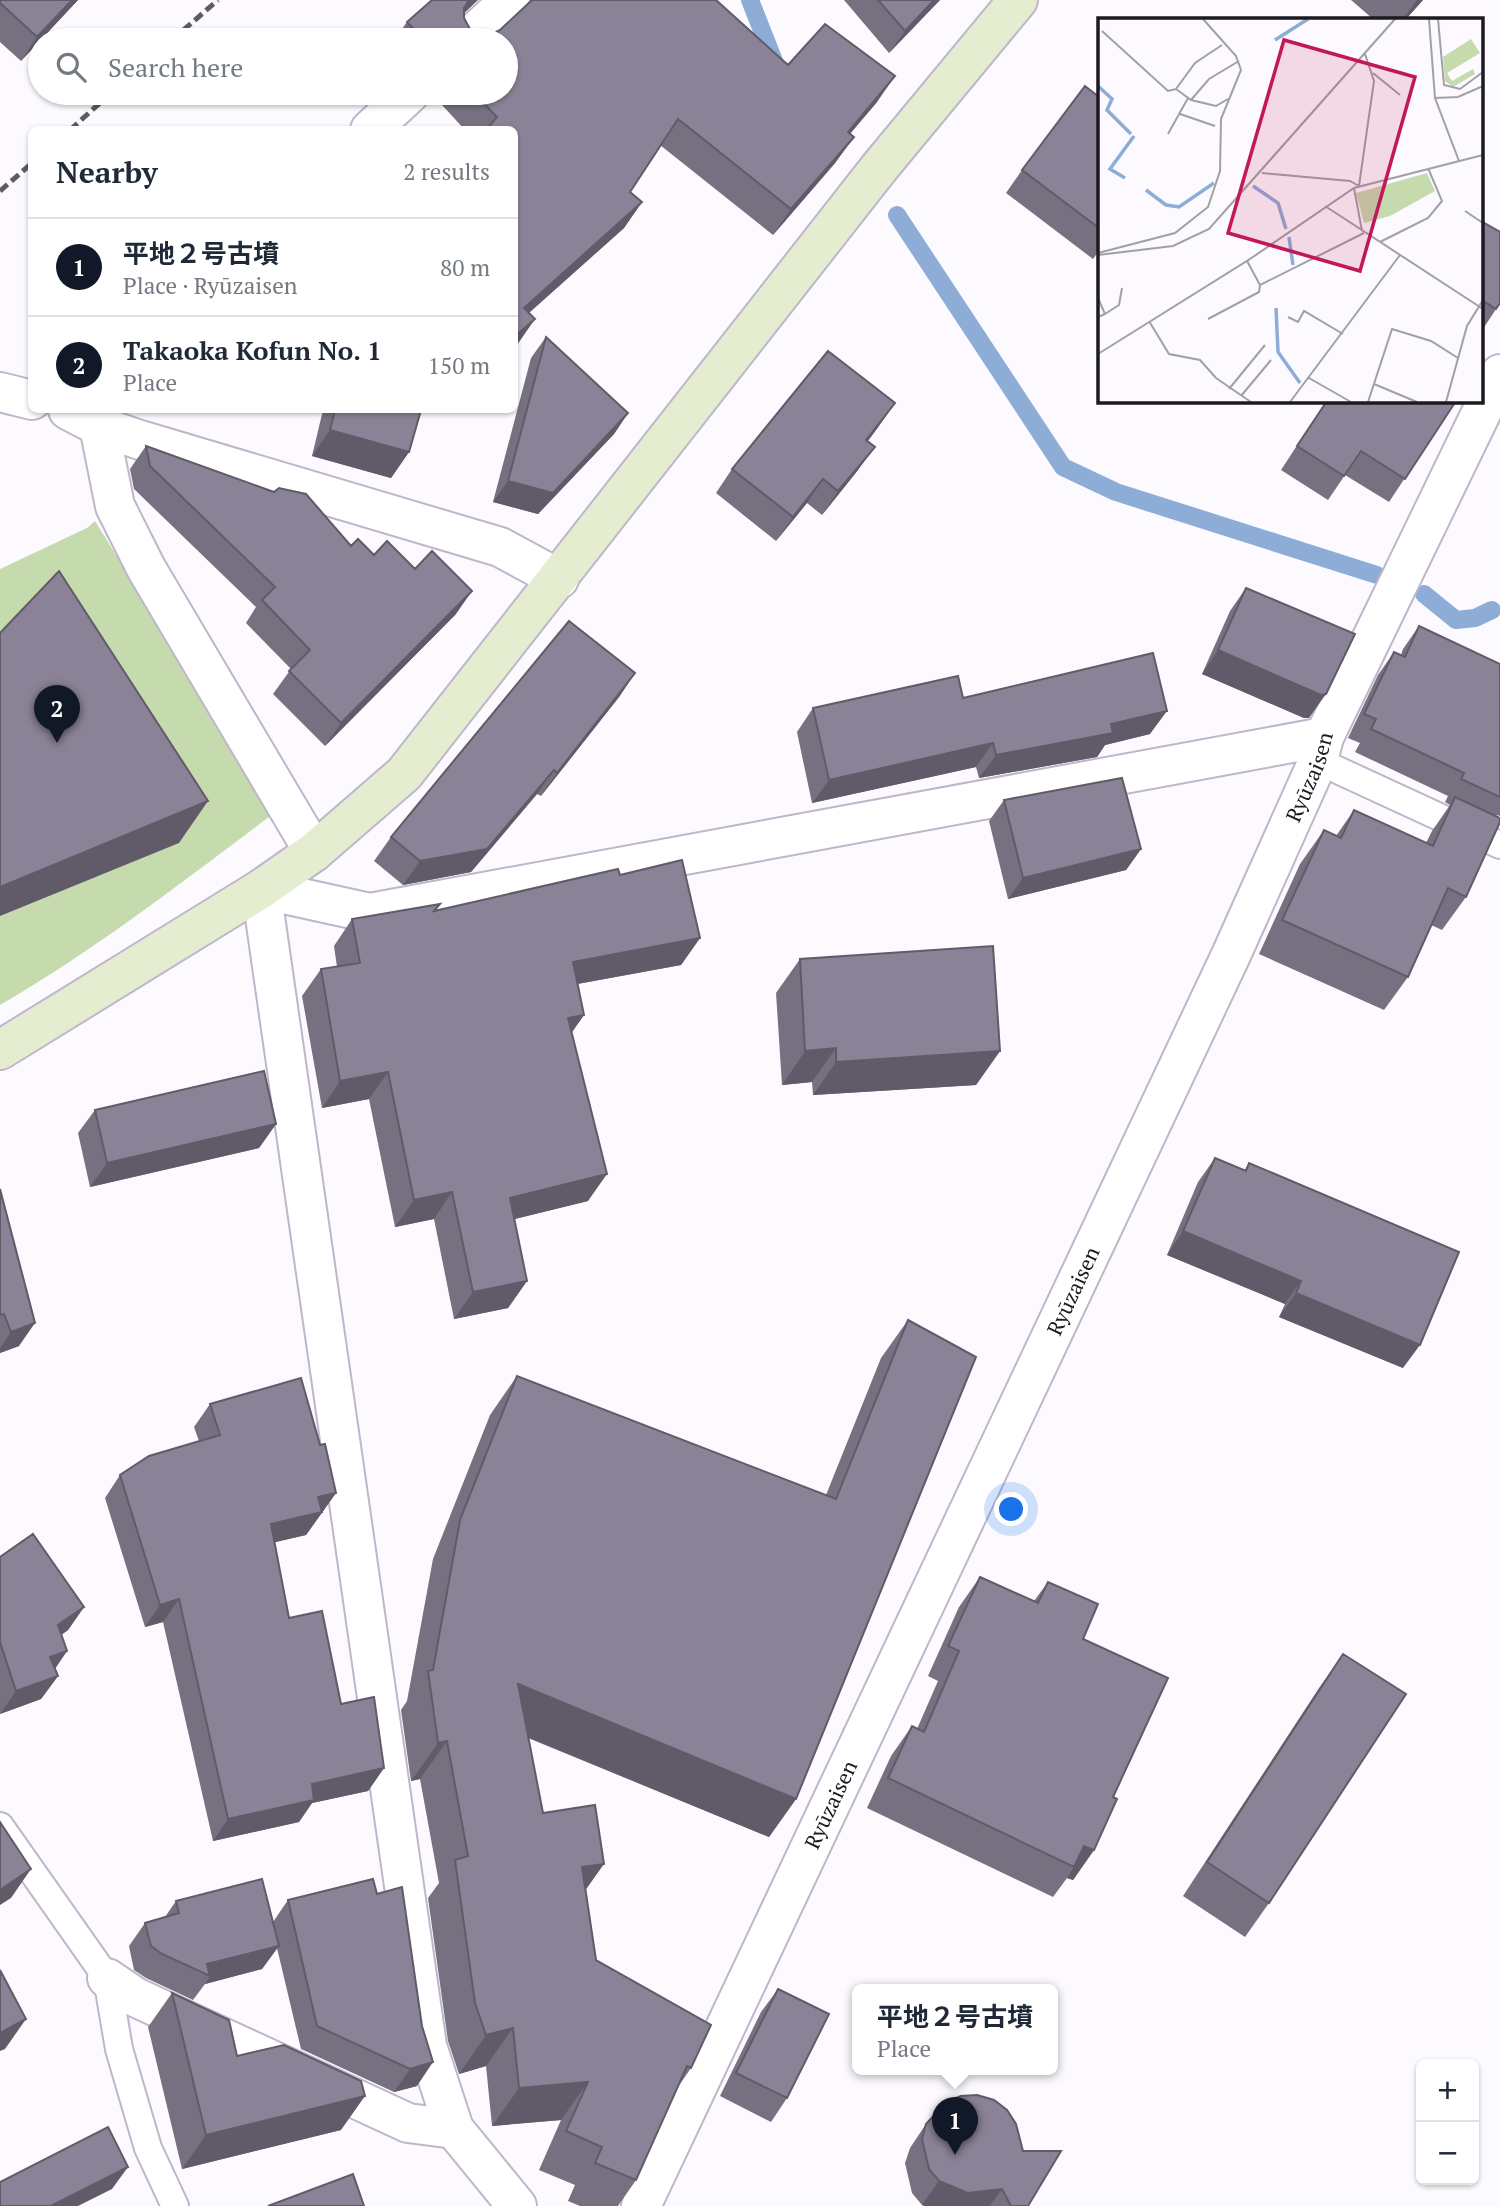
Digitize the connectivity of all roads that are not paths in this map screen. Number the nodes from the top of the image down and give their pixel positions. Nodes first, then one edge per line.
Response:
1 (510, 0) edge
2 (1018, 0) edge
3 (480, 28) edge
4 (397, 105) edge
5 (374, 126) edge
6 (1500, 374) edge
7 (0, 392) edge
8 (28, 399) edge
9 (76, 414) edge
10 (559, 579) junction
11 (1321, 749) junction
12 (1500, 845) edge
13 (314, 852) junction
14 (261, 889) junction
15 (0, 1049) edge
16 (0, 1826) edge
17 (107, 1978) junction
18 (454, 2129) junction
19 (175, 2206) edge
20 (517, 2206) edge
21 (641, 2206) edge

1 - 3 street
2 - 10 street
4 - 5 street
6 - 11 street, Ryūzaisen
7 - 8 street
9 - 10 street
9 - 13 street
10 - 13 street
11 - 12 lane
11 - 14 street
11 - 21 street, Ryūzaisen
13 - 14 street
14 - 15 street
14 - 18 street
16 - 17 lane
17 - 18 street
17 - 19 lane
18 - 20 street

